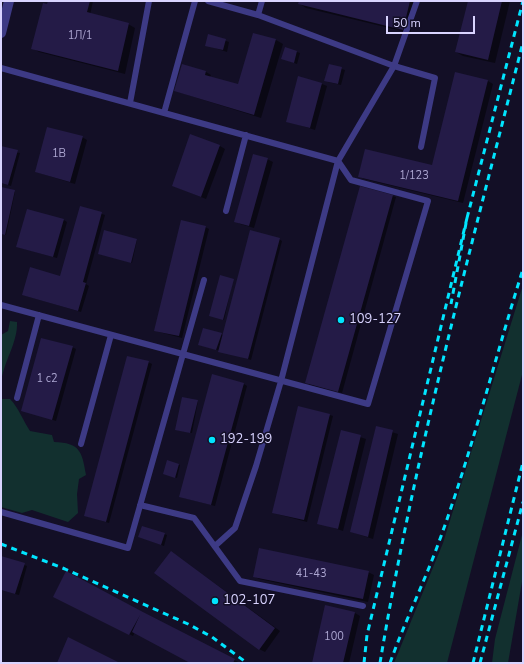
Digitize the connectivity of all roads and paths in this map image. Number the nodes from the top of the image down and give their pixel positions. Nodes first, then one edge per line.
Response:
1 (9, 1) edge
2 (149, 1) edge
3 (195, 1) edge
4 (208, 1) edge
5 (262, 1) edge
6 (418, 1) edge
7 (258, 15) junction
8 (1, 33) edge
9 (394, 66) junction
10 (1, 68) edge
11 (130, 103) junction
12 (164, 113) junction
13 (246, 135) junction
14 (421, 147) dead end
15 (338, 161) junction
16 (226, 211) dead end
17 (204, 280) dead end
18 (1, 304) edge
19 (39, 315) junction
20 (111, 335) junction
21 (183, 354) junction
22 (281, 381) junction
23 (17, 398) dead end
24 (81, 444) dead end
25 (140, 505) junction
26 (1, 512) edge
27 (215, 546) junction
28 (363, 606) dead end

1 - 8 street
2 - 11 lane
3 - 12 lane
4 - 7 lane
5 - 7 lane
6 - 9 lane
7 - 9 lane
9 - 14 lane
9 - 15 lane
10 - 11 lane
11 - 12 lane
12 - 13 lane
13 - 15 lane
13 - 16 lane
15 - 22 lane
15 - 22 lane
17 - 21 lane
18 - 19 lane
19 - 20 lane
19 - 23 lane
20 - 21 lane
20 - 24 lane
21 - 22 lane
21 - 25 lane
22 - 27 lane
25 - 26 lane
25 - 27 lane
27 - 28 lane

